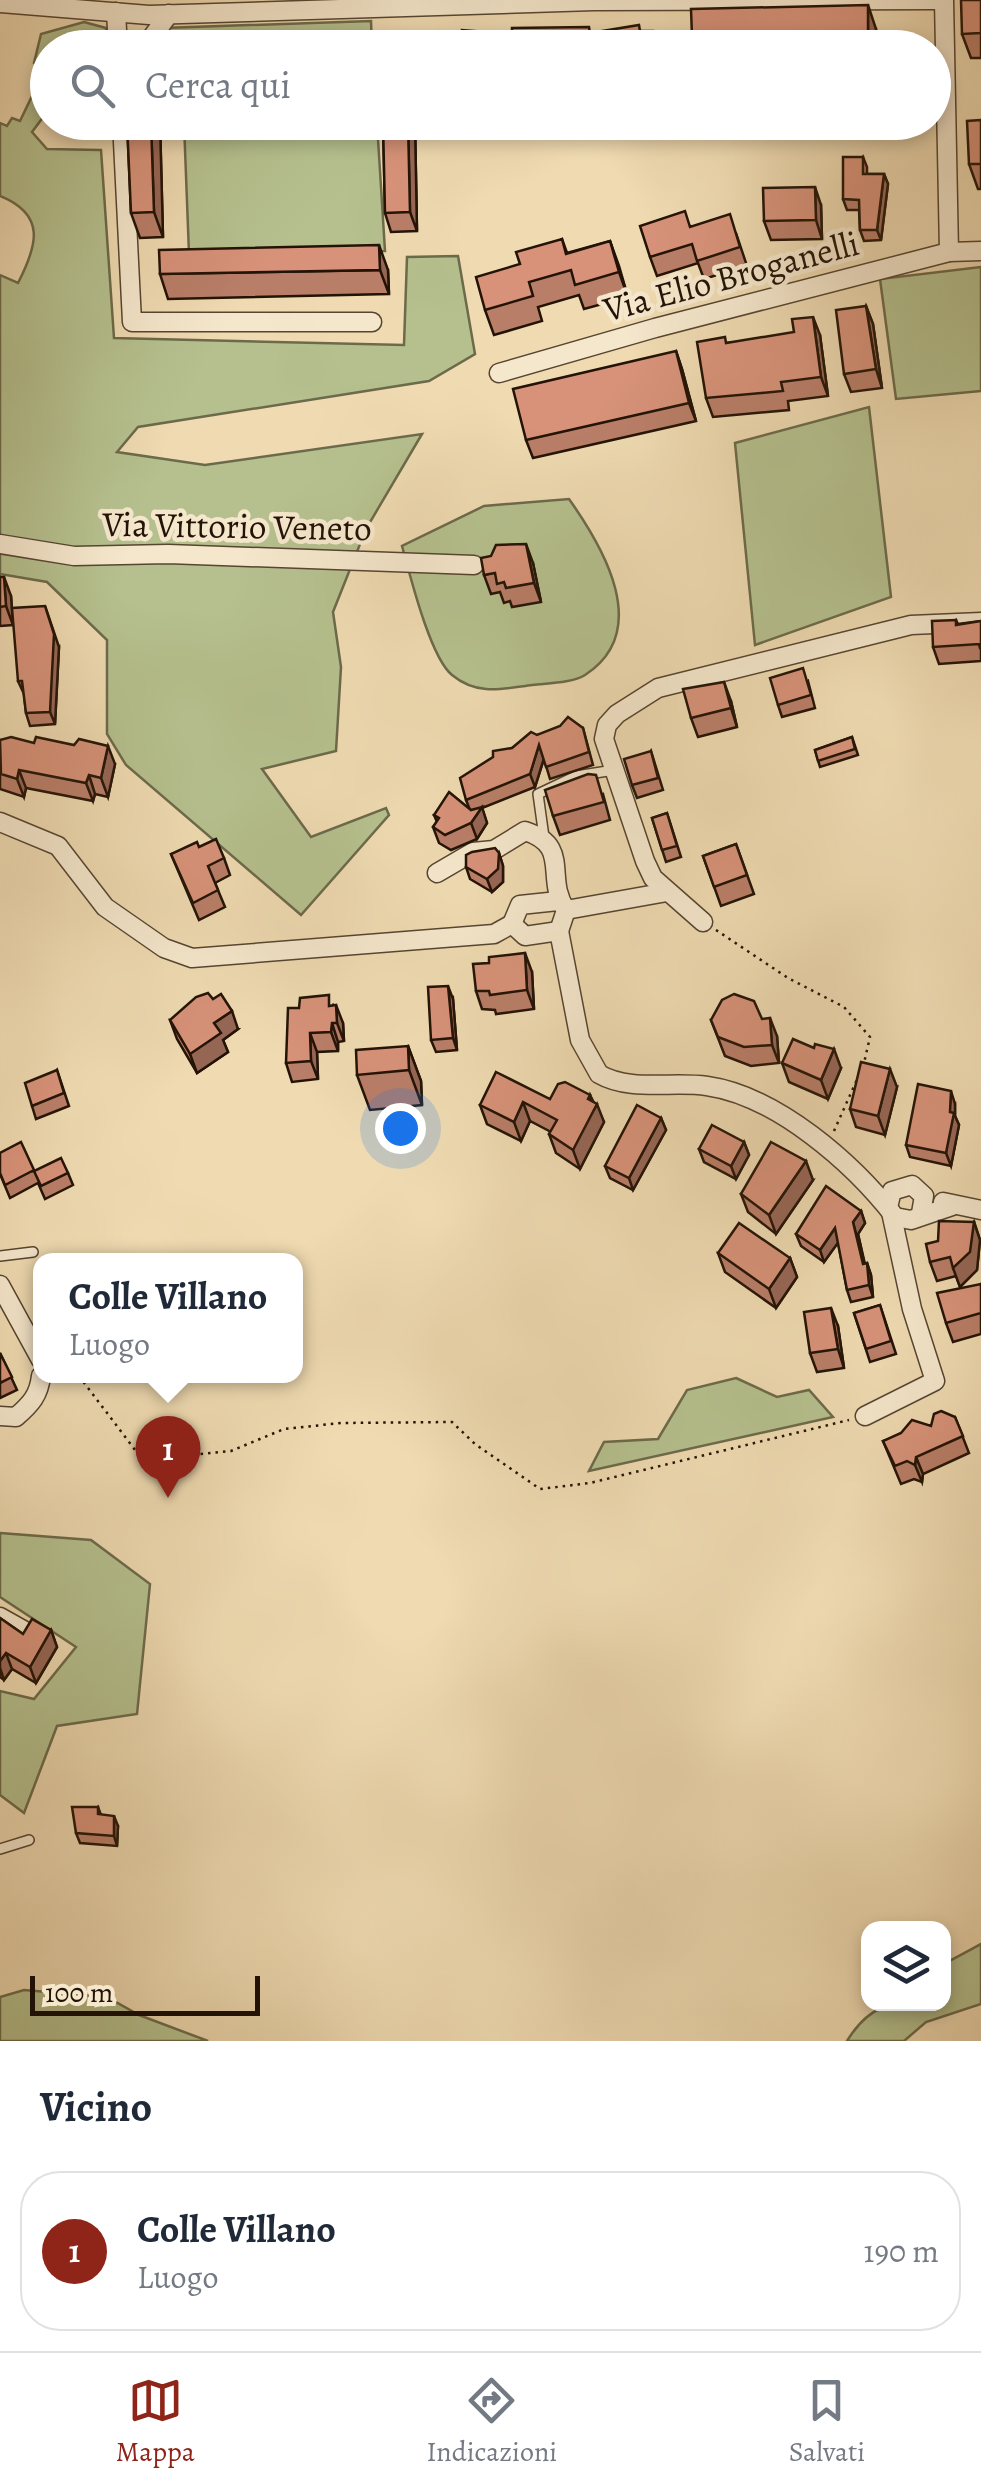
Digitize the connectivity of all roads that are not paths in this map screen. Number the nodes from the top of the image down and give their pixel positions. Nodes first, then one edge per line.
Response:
1 (941, 0) edge
2 (40, 3) edge
3 (0, 4) edge
4 (116, 12) junction
5 (169, 14) junction
6 (117, 30) edge
7 (157, 30) edge
8 (942, 30) edge
9 (123, 140) edge
10 (946, 140) edge
11 (981, 251) edge
12 (950, 252) junction
13 (372, 322) dead end
14 (499, 373) dead end
15 (0, 544) edge
16 (474, 565) dead end
17 (981, 622) edge
18 (614, 770) junction
19 (0, 822) edge
20 (544, 837) junction
21 (437, 874) dead end
22 (667, 892) junction
23 (562, 906) junction
24 (703, 922) road end
25 (512, 924) junction
26 (559, 931) junction
27 (864, 1176) junction
28 (896, 1187) junction
29 (921, 1191) junction
30 (952, 1206) junction
31 (890, 1210) junction
32 (981, 1210) edge
33 (916, 1217) junction
34 (898, 1243) junction
35 (33, 1252) dead end
36 (0, 1256) edge
37 (0, 1285) edge
38 (33, 1347) edge
39 (41, 1383) edge
40 (0, 1416) edge
41 (865, 1416) road end
42 (0, 1617) edge
43 (25, 1630) edge
44 (28, 1840) dead end
45 (0, 1848) edge

1 - 5 street
1 - 8 street
2 - 3 street
2 - 4 street
4 - 5 street
4 - 6 street
5 - 7 street
9 - 13 street
10 - 12 street
11 - 12 street, Via Elio Broganelli
12 - 14 street, Via Elio Broganelli
15 - 16 street, Via Vittorio Veneto
17 - 18 street
18 - 20 lane
18 - 22 street
19 - 25 street
20 - 21 street
20 - 23 street
22 - 23 street
22 - 24 street
23 - 25 street
23 - 26 street
25 - 26 street
26 - 27 street
27 - 28 street
27 - 31 street
28 - 29 street
28 - 31 street
29 - 30 street
29 - 33 street
30 - 32 street
30 - 33 street
31 - 33 street
31 - 34 street
33 - 34 street
34 - 41 street
35 - 36 lane
37 - 38 street
39 - 40 street
42 - 43 street
44 - 45 lane

